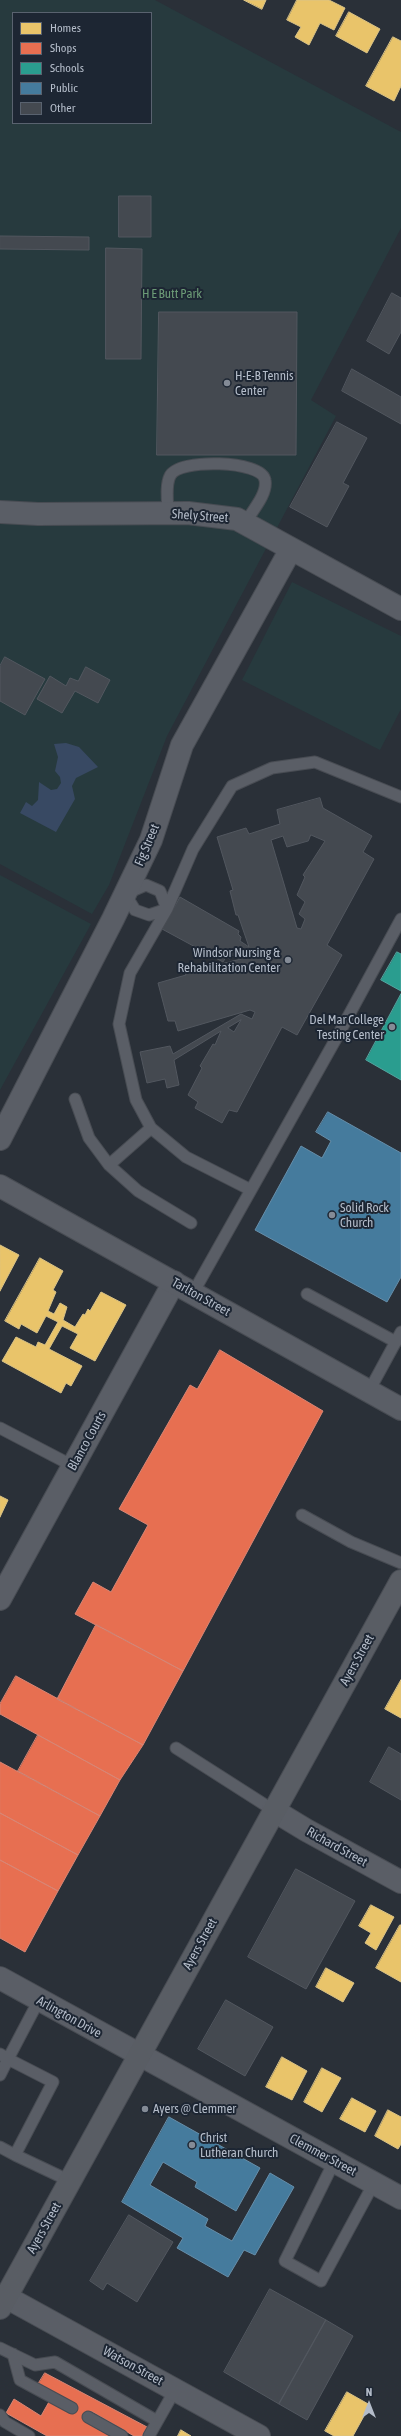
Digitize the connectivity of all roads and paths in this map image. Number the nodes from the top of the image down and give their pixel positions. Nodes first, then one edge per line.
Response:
1 (0, 512) edge
2 (168, 513) junction
3 (245, 523) junction
4 (291, 549) junction
5 (401, 609) edge
6 (401, 797) edge
7 (125, 894) junction
8 (167, 909) junction
9 (401, 919) edge
10 (75, 1099) dead end
11 (152, 1128) junction
12 (0, 1139) edge
13 (108, 1165) junction
14 (0, 1186) edge
15 (251, 1190) junction
16 (191, 1222) dead end
17 (184, 1287) junction
18 (307, 1294) dead end
19 (398, 1337) edge
20 (369, 1391) junction
21 (401, 1409) edge
22 (0, 1428) edge
23 (73, 1466) junction
24 (302, 1515) dead end
25 (401, 1563) edge
26 (401, 1581) edge
27 (0, 1599) edge
28 (176, 1748) dead end
29 (273, 1810) junction
30 (401, 1882) edge
31 (0, 1978) edge
32 (39, 2000) junction
33 (4, 2056) edge
34 (139, 2056) junction
35 (0, 2075) edge
36 (0, 2147) edge
37 (15, 2155) junction
38 (334, 2162) junction
39 (70, 2181) junction
40 (374, 2183) junction
41 (401, 2198) edge
42 (2, 2300) edge
43 (0, 2348) edge
44 (13, 2354) junction
45 (175, 2390) junction
46 (72, 2408) dead end
47 (0, 2415) edge
48 (88, 2417) dead end
49 (157, 2421) junction
50 (29, 2436) edge
51 (122, 2436) edge
52 (148, 2436) edge
53 (259, 2436) edge

1 - 2 street, Shely Street
2 - 3 street, Shely Street
2 - 3 lane
3 - 4 street, Shely Street
4 - 5 street, Shely Street
4 - 7 street, Fig Street
6 - 8 lane
7 - 8 lane
7 - 8 lane
7 - 12 street, Fig Street
8 - 11 lane
9 - 15 lane
10 - 13 lane
11 - 13 lane
11 - 15 lane
13 - 16 lane
14 - 17 street, Tarlton Street
15 - 17 lane
17 - 20 street, Tarlton Street
17 - 23 street, Blanco Courts
18 - 19 lane
19 - 20 lane
20 - 21 street, Tarlton Street
22 - 23 lane
23 - 27 street, Blanco Courts
24 - 25 lane
26 - 29 main road, Ayers Street
28 - 29 lane
29 - 30 street, Richard Street
29 - 34 main road, Ayers Street
31 - 32 street, Arlington Drive
32 - 33 lane
32 - 34 street, Arlington Drive
33 - 35 lane
33 - 37 lane
34 - 38 street, Clemmer Street
34 - 39 main road, Ayers Street
36 - 37 lane
37 - 39 lane
38 - 40 street, Clemmer Street
38 - 40 lane
39 - 42 main road, Ayers Street
40 - 41 street, Clemmer Street
42 - 45 street, Watson Street
43 - 44 lane
44 - 46 lane
44 - 49 lane
45 - 49 lane
45 - 53 street, Watson Street
47 - 50 lane
48 - 51 lane
49 - 52 lane

